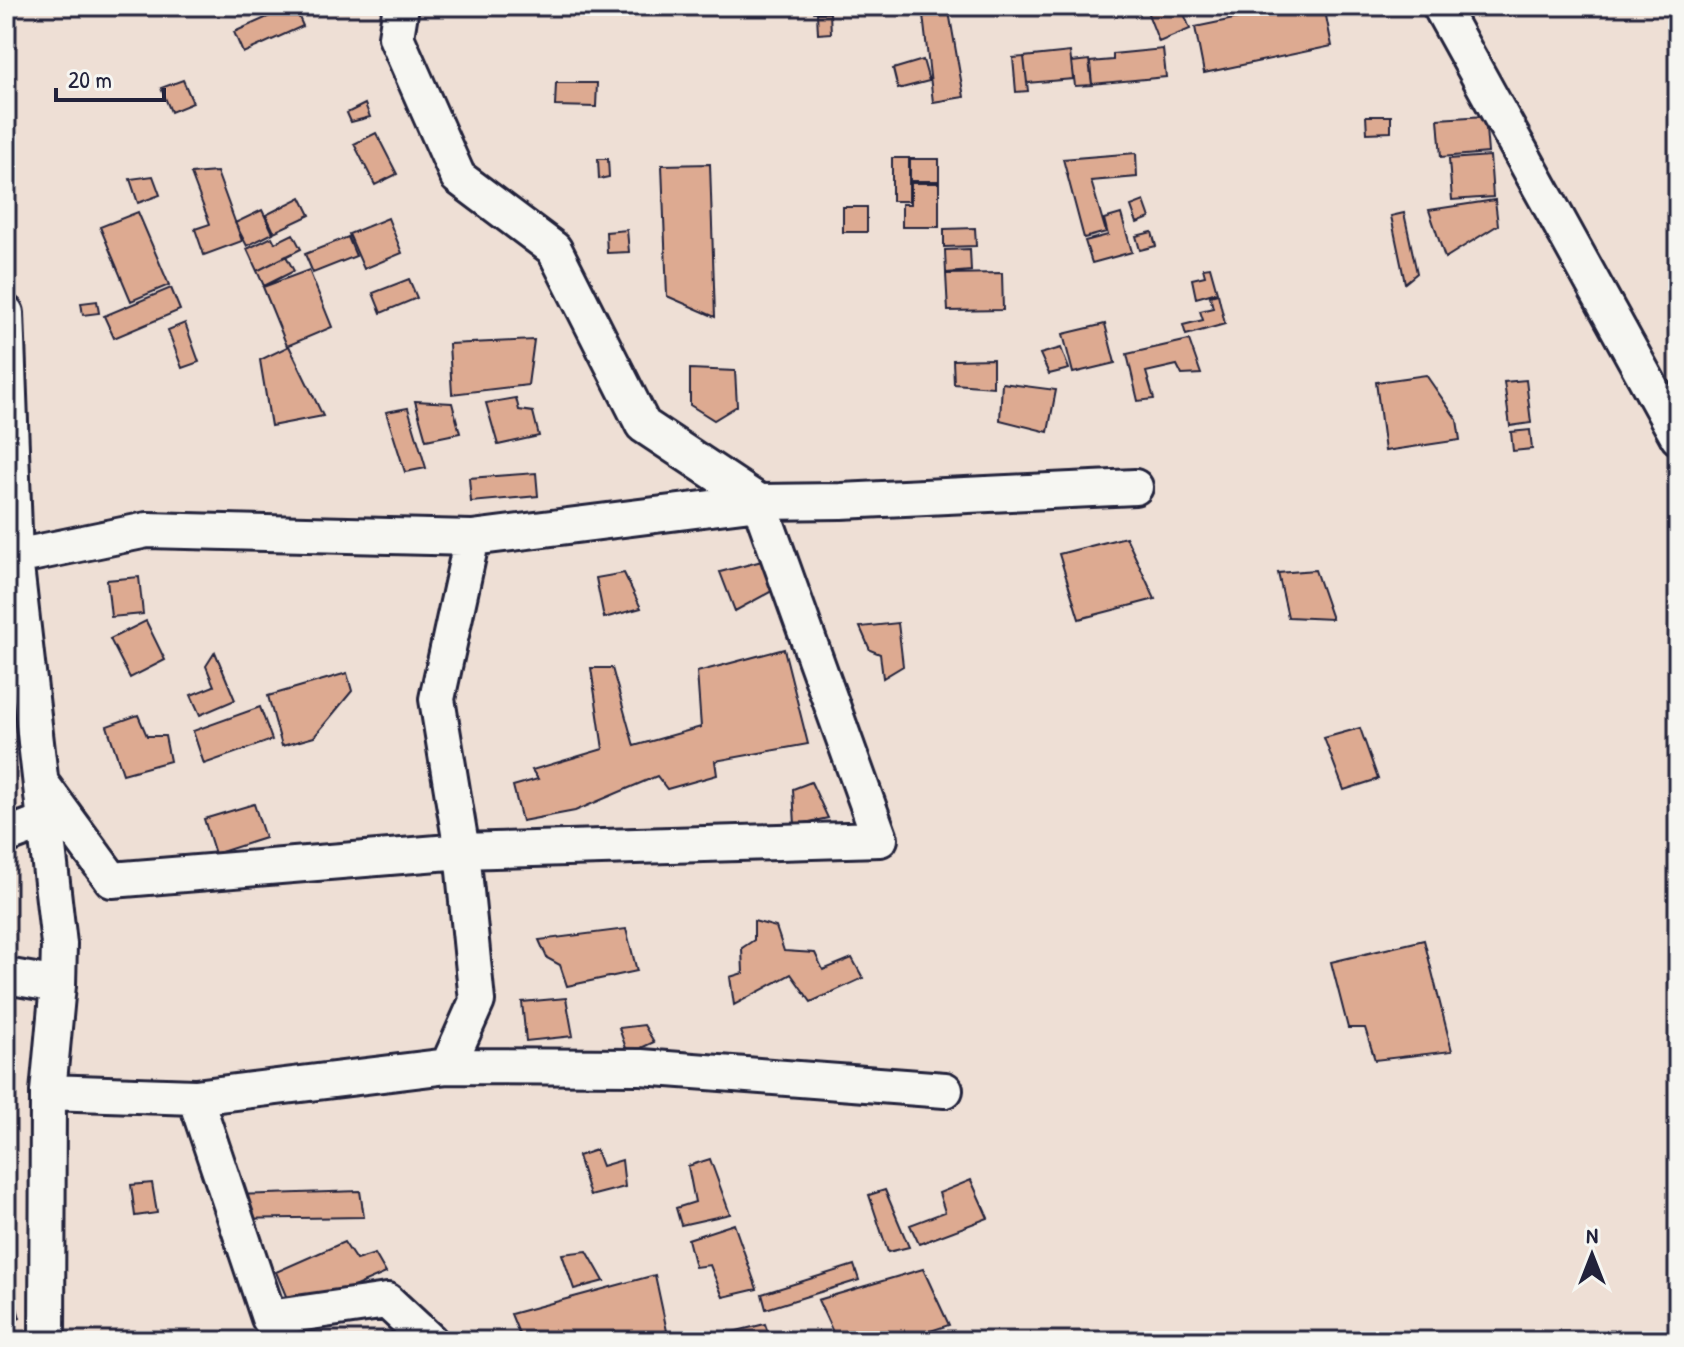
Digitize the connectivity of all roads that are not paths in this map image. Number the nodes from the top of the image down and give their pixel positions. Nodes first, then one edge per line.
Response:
1 (401, 6) edge
2 (1440, 6) edge
3 (6, 313) edge
4 (1678, 437) edge
5 (1135, 487) dead end
6 (759, 502) junction
7 (472, 538) junction
8 (11, 558) edge
9 (41, 783) junction
10 (45, 821) junction
11 (6, 836) edge
12 (462, 851) junction
13 (6, 976) edge
14 (58, 985) junction
15 (448, 1066) junction
16 (945, 1090) dead end
17 (48, 1092) junction
18 (195, 1097) junction
19 (47, 1341) edge
20 (430, 1341) edge

1 - 6 street
2 - 4 street
3 - 8 street
5 - 6 street
6 - 7 street
6 - 12 street
7 - 8 street
7 - 12 street
8 - 9 street
9 - 10 street
9 - 12 street
10 - 11 street
10 - 14 street
12 - 15 street
13 - 14 street
14 - 17 street
15 - 16 street
15 - 18 street
17 - 18 street
17 - 19 street
18 - 20 street

